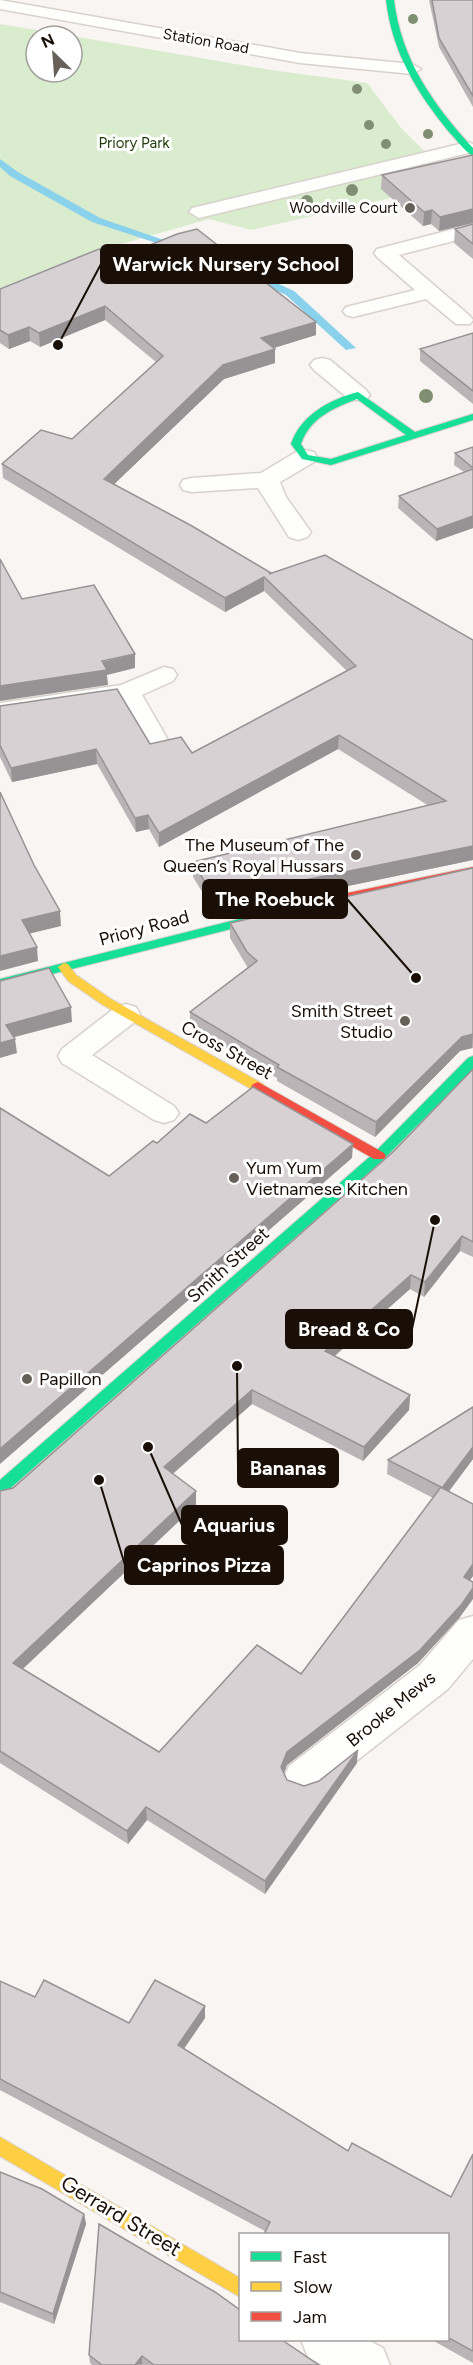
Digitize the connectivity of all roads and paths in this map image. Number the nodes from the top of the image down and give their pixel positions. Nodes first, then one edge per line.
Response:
1 (390, 0) edge
2 (0, 4) edge
3 (412, 69) junction
4 (471, 151) edge
5 (199, 212) dead end
6 (473, 230) edge
7 (430, 292) junction
8 (353, 311) dead end
9 (463, 320) dead end
10 (322, 365) dead end
11 (358, 395) junction
12 (473, 417) edge
13 (414, 436) junction
14 (305, 457) junction
15 (267, 480) junction
16 (192, 485) dead end
17 (298, 532) dead end
18 (164, 675) dead end
19 (127, 692) junction
20 (0, 711) edge
21 (158, 747) edge
22 (473, 871) edge
23 (64, 967) junction
24 (0, 983) edge
25 (126, 1014) junction
26 (473, 1061) edge
27 (164, 1113) dead end
28 (379, 1156) junction
29 (0, 1489) edge
30 (473, 1632) edge
31 (303, 1779) dead end
32 (0, 2146) edge
33 (239, 2287) edge
34 (327, 2341) edge
35 (366, 2365) edge

1 - 3 main road
2 - 3 lane, Station Road
3 - 4 main road
4 - 5 lane
6 - 7 lane
7 - 8 lane
7 - 9 lane
10 - 11 street
11 - 13 main road
11 - 14 main road
12 - 13 main road
13 - 14 main road
14 - 15 street
15 - 16 street
15 - 17 street
18 - 19 street
19 - 20 street
19 - 21 street
22 - 23 main road, Priory Road
23 - 24 main road, Priory Road
23 - 25 main road, Cross Street
25 - 27 lane
25 - 28 main road, Cross Street
26 - 28 main road, Smith Street
28 - 29 main road, Smith Street
30 - 31 street, Brooke Mews
32 - 33 main road, Gerrard Street
34 - 35 street

